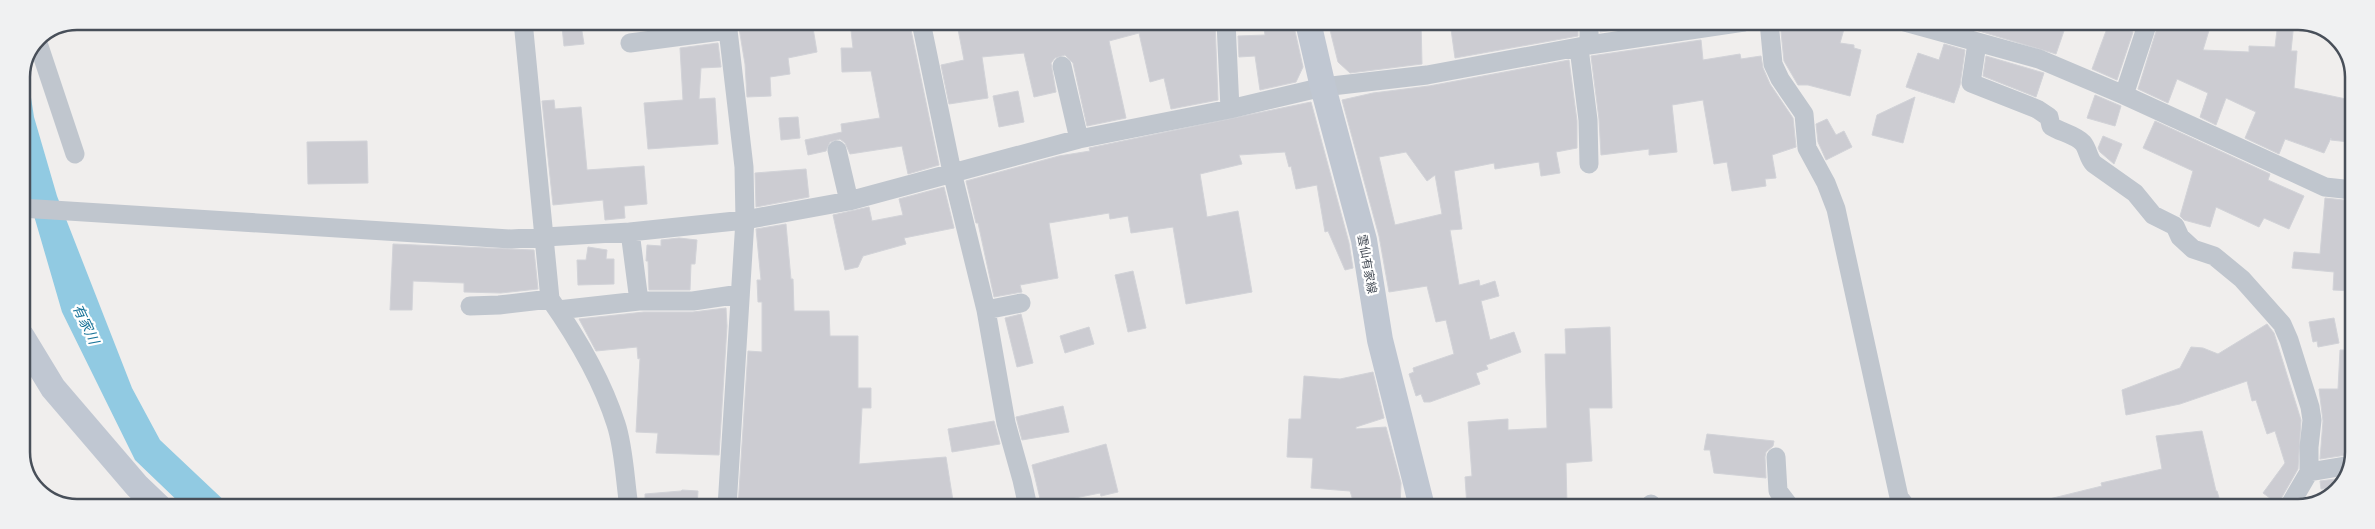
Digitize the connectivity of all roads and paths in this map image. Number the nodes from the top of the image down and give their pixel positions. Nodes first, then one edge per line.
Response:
1 (524, 30) edge
2 (923, 30) edge
3 (1226, 30) edge
4 (1310, 30) edge
5 (1587, 30) edge
6 (1691, 30) edge
7 (1769, 30) edge
8 (1932, 30) edge
9 (2145, 30) edge
10 (630, 43) dead end
11 (1977, 43) junction
12 (1584, 46) junction
13 (39, 50) edge
14 (1062, 66) dead end
15 (1323, 87) junction
16 (2124, 95) junction
17 (1230, 109) junction
18 (1080, 139) junction
19 (837, 150) dead end
20 (75, 154) dead end
21 (1589, 164) dead end
22 (952, 172) junction
23 (2345, 189) edge
24 (849, 201) junction
25 (30, 208) edge
26 (745, 220) junction
27 (630, 232) junction
28 (543, 239) junction
29 (740, 294) junction
30 (639, 301) junction
31 (1021, 303) dead end
32 (554, 304) junction
33 (470, 306) dead end
34 (986, 310) junction
35 (30, 350) edge
36 (1776, 457) dead end
37 (2342, 466) edge
38 (2309, 472) junction
39 (151, 499) edge
40 (628, 499) edge
41 (728, 499) edge
42 (1026, 499) edge
43 (1420, 499) edge
44 (1784, 499) edge
45 (1900, 499) edge
46 (2293, 499) edge

1 - 28 street
2 - 22 street
3 - 17 street
4 - 15 main road, 雲仙有家線
5 - 12 street
6 - 12 street
7 - 45 street
8 - 11 street
9 - 16 street
10 - 26 street
11 - 16 street
11 - 38 street
12 - 15 street
12 - 21 street
13 - 20 street
14 - 18 street
15 - 17 street
15 - 43 main road, 雲仙有家線
16 - 23 street
17 - 18 street
18 - 22 street
19 - 24 street
22 - 24 street
22 - 34 street
24 - 26 street
25 - 28 street
26 - 27 street
26 - 29 street
27 - 28 street
27 - 30 street
28 - 32 street
29 - 30 street
29 - 41 street
30 - 32 street
31 - 34 street
32 - 33 street
32 - 40 street
34 - 42 street
35 - 39 main road
36 - 44 street
37 - 38 street
38 - 46 street

